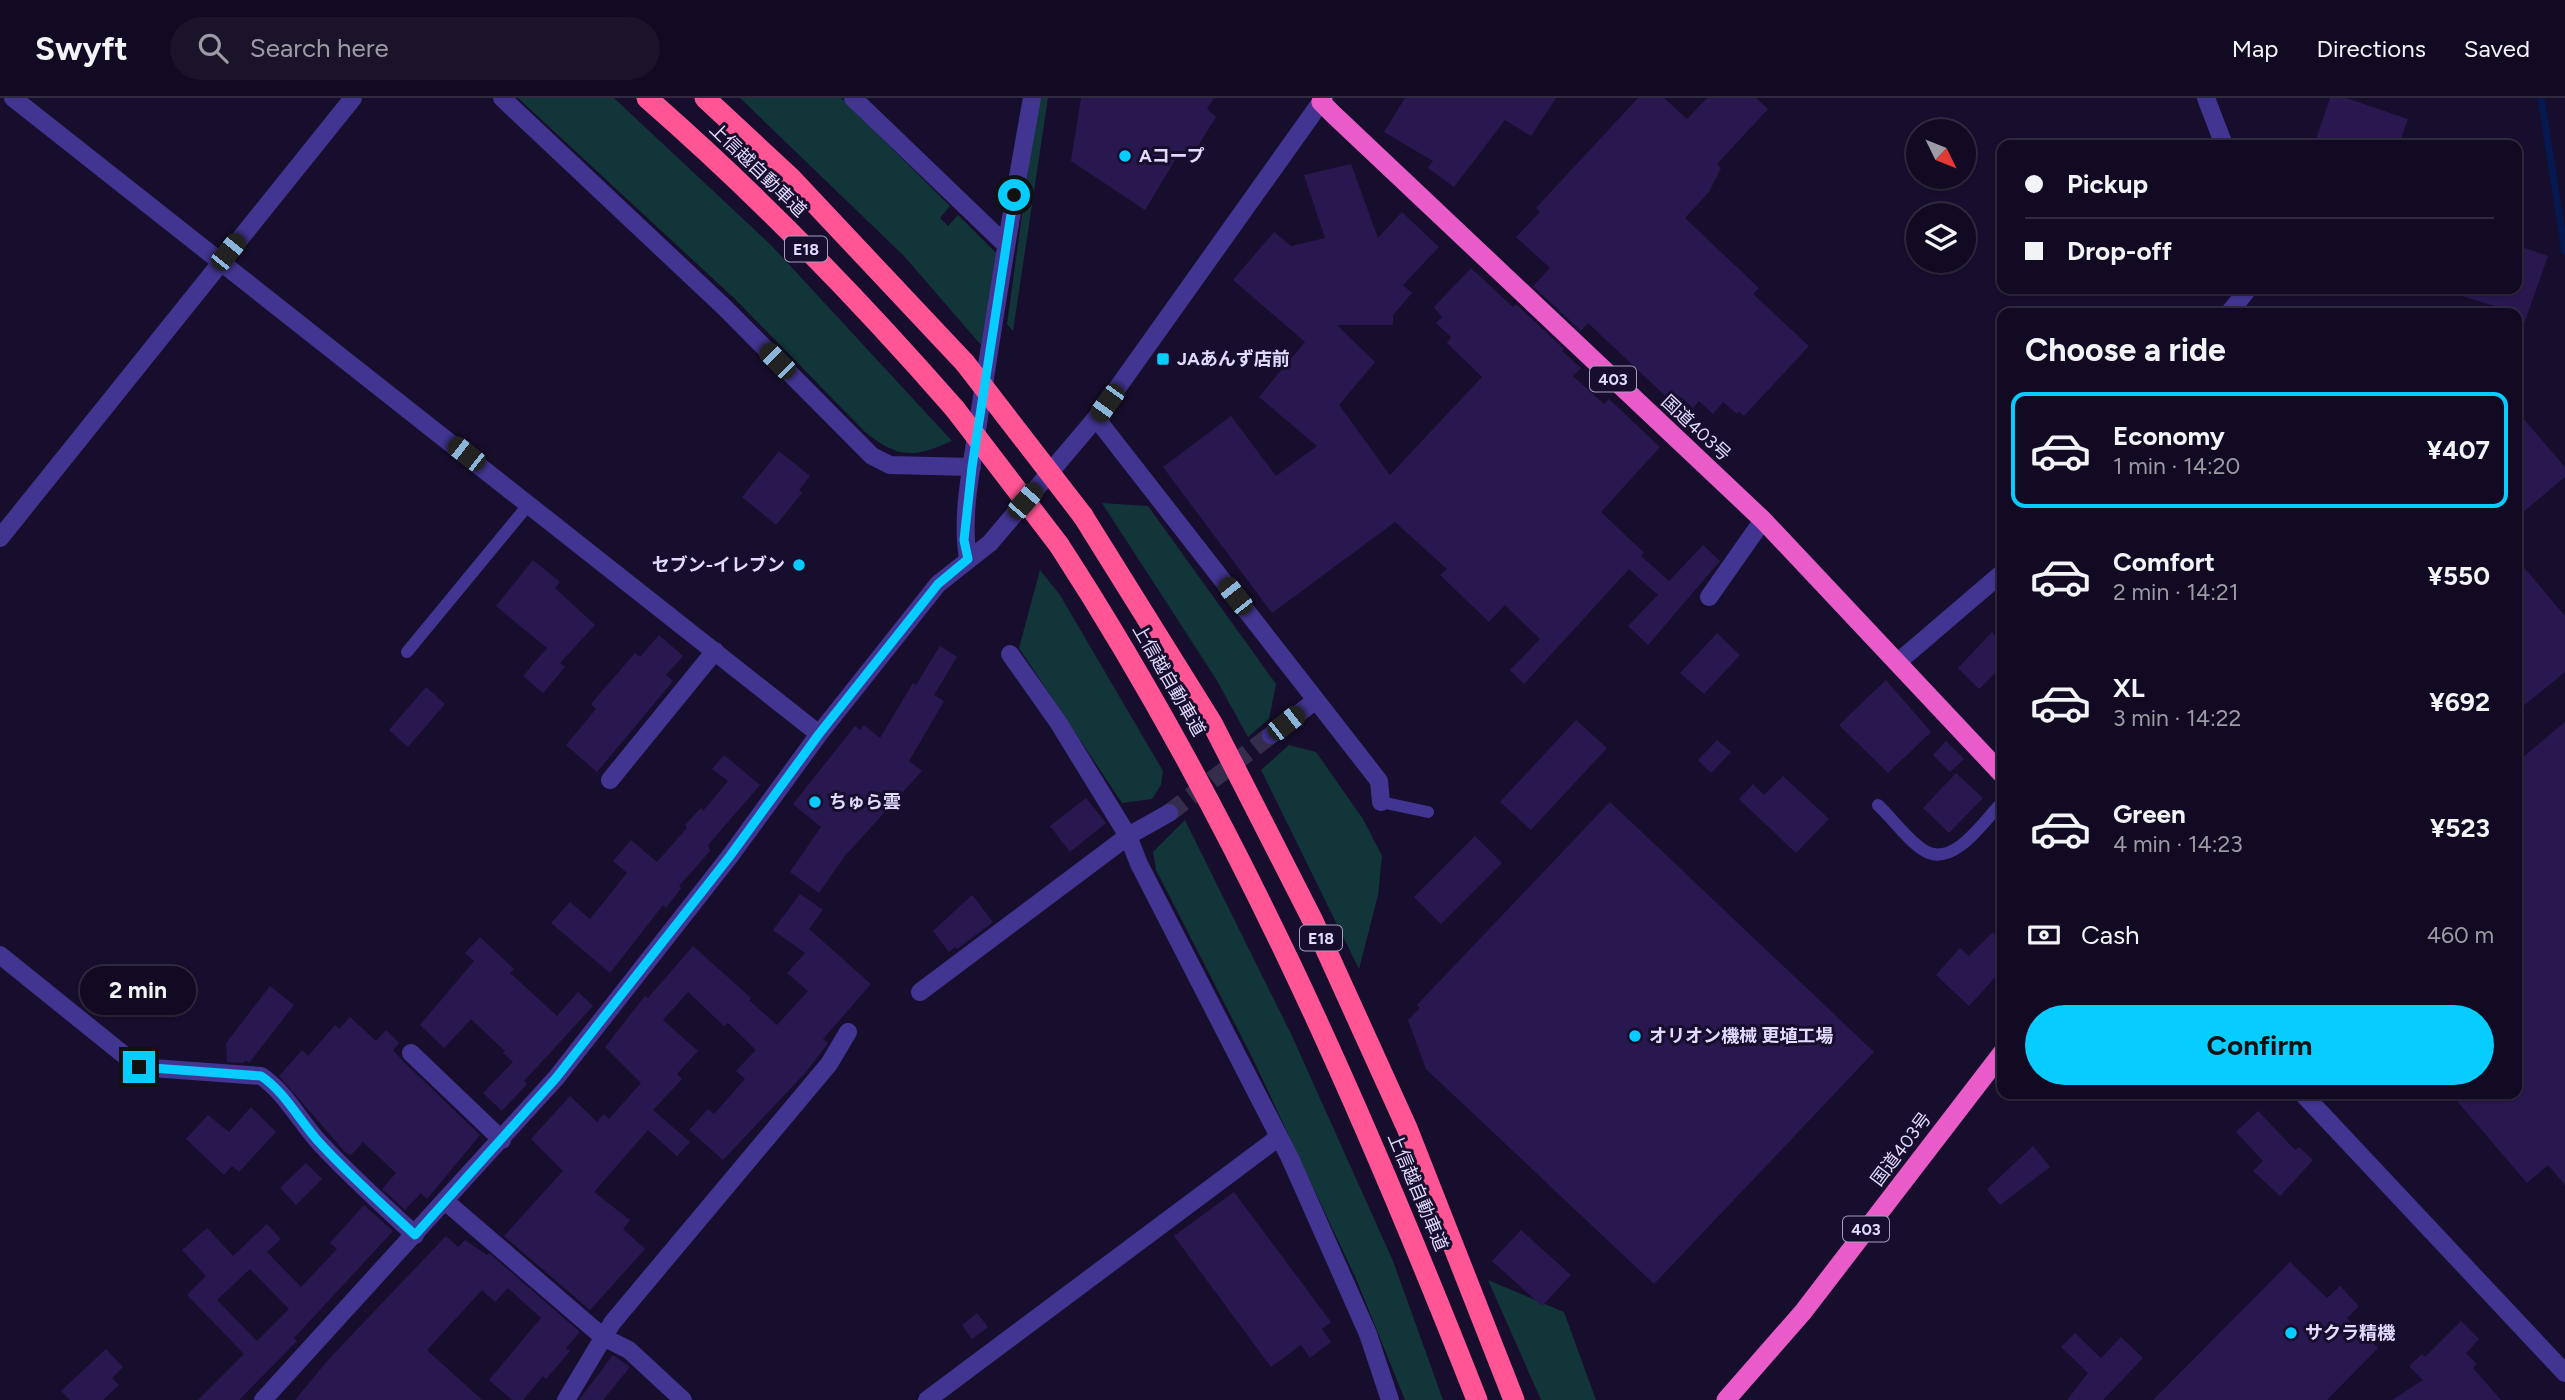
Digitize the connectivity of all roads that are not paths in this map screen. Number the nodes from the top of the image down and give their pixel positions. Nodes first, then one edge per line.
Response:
1 (13, 98) edge
2 (353, 98) edge
3 (502, 98) edge
4 (647, 98) edge
5 (705, 98) edge
6 (853, 98) edge
7 (1032, 98) edge
8 (2206, 98) edge
9 (1322, 100) edge
10 (2222, 140) edge
11 (1005, 244) junction
12 (220, 263) junction
13 (2244, 294) edge
14 (2233, 308) edge
15 (1096, 418) junction
16 (972, 467) junction
17 (529, 504) junction
18 (1763, 520) junction
19 (0, 538) edge
20 (968, 559) junction
21 (1997, 577) edge
22 (1710, 597) dead end
23 (407, 652) dead end
24 (716, 652) junction
25 (1010, 654) dead end
26 (1898, 662) junction
27 (1316, 700) junction
28 (819, 734) junction
29 (1271, 735) tunnel mouth
30 (1997, 769) edge
31 (610, 780) dead end
32 (1381, 802) joint
33 (1878, 806) dead end
34 (1997, 807) edge
35 (1429, 812) dead end
36 (1170, 814) tunnel mouth
37 (1128, 836) junction
38 (0, 955) edge
39 (920, 992) dead end
40 (848, 1032) dead end
41 (411, 1053) dead end
42 (1997, 1060) edge
43 (2308, 1099) edge
44 (1279, 1137) junction
45 (502, 1139) junction
46 (445, 1201) junction
47 (415, 1235) junction
48 (603, 1338) junction
49 (2565, 1373) edge
50 (1512, 1395) edge
51 (263, 1400) edge
52 (566, 1400) edge
53 (683, 1400) edge
54 (927, 1400) edge
55 (1390, 1400) edge
56 (1477, 1400) edge
57 (1726, 1400) edge

1 - 12 street
2 - 12 street
3 - 16 street
4 - 56 highway, 上信越自動車道 / E18, bridge
5 - 50 highway, 上信越自動車道 / E18, bridge
6 - 11 street
7 - 11 street
8 - 10 street
9 - 15 street
9 - 18 highway, 国道403号 / 403
11 - 16 street
12 - 17 street
12 - 19 street
13 - 14 street
15 - 20 street
15 - 27 street
16 - 20 street
17 - 23 lane
17 - 24 street
18 - 22 street
18 - 26 highway, 国道403号 / 403
20 - 28 street
21 - 26 street
24 - 28 street
24 - 31 street
25 - 37 street
26 - 30 highway, 国道403号 / 403
27 - 29 street
27 - 32 street
28 - 45 street
32 - 35 lane
33 - 34 lane
36 - 37 street
37 - 39 street
37 - 44 street
38 - 47 street
40 - 48 street
41 - 45 street
42 - 57 highway, 国道403号 / 403
43 - 49 street
44 - 54 street
44 - 55 street
45 - 46 street
46 - 47 street
46 - 48 street
47 - 51 street
48 - 52 street
48 - 53 street

